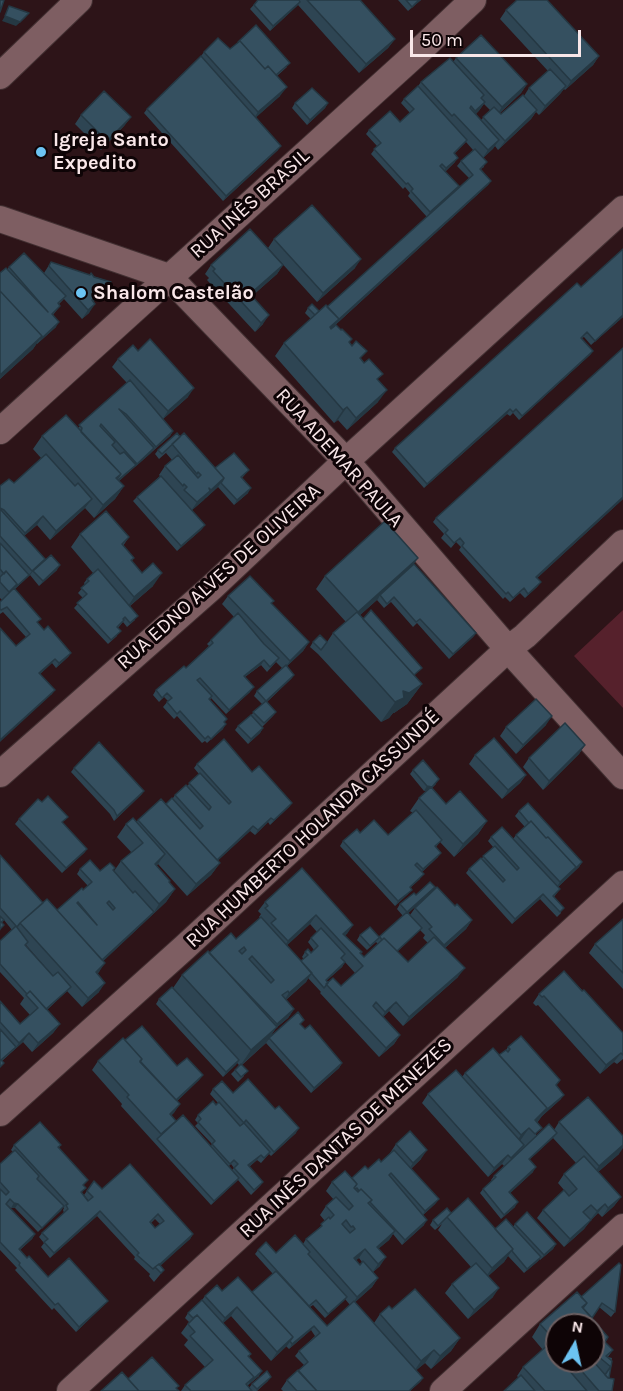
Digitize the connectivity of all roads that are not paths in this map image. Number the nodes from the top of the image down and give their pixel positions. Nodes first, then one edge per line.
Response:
1 (79, 0) edge
2 (473, 0) edge
3 (0, 76) edge
4 (623, 209) edge
5 (0, 219) edge
6 (169, 278) junction
7 (0, 431) edge
8 (346, 461) junction
9 (623, 543) edge
10 (508, 649) junction
11 (0, 774) edge
12 (623, 776) edge
13 (623, 884) edge
14 (0, 1113) edge
15 (623, 1227) edge
16 (70, 1391) edge
17 (443, 1391) edge

1 - 3 street
2 - 6 street, RUA INÊS BRASIL
4 - 8 street, RUA EDNO ALVES DE OLIVEIRA
5 - 6 street, RUA ADEMAR PAULA
6 - 7 street, RUA INÊS BRASIL
6 - 8 street, RUA ADEMAR PAULA
8 - 10 street, RUA ADEMAR PAULA
8 - 11 street, RUA EDNO ALVES DE OLIVEIRA
9 - 10 street, RUA HUMBERTO HOLANDA CASSUNDÉ
10 - 12 street, RUA ADEMAR PAULA
10 - 14 street, RUA HUMBERTO HOLANDA CASSUNDÉ
13 - 16 street, RUA INÊS DANTAS DE MENEZES
15 - 17 street

